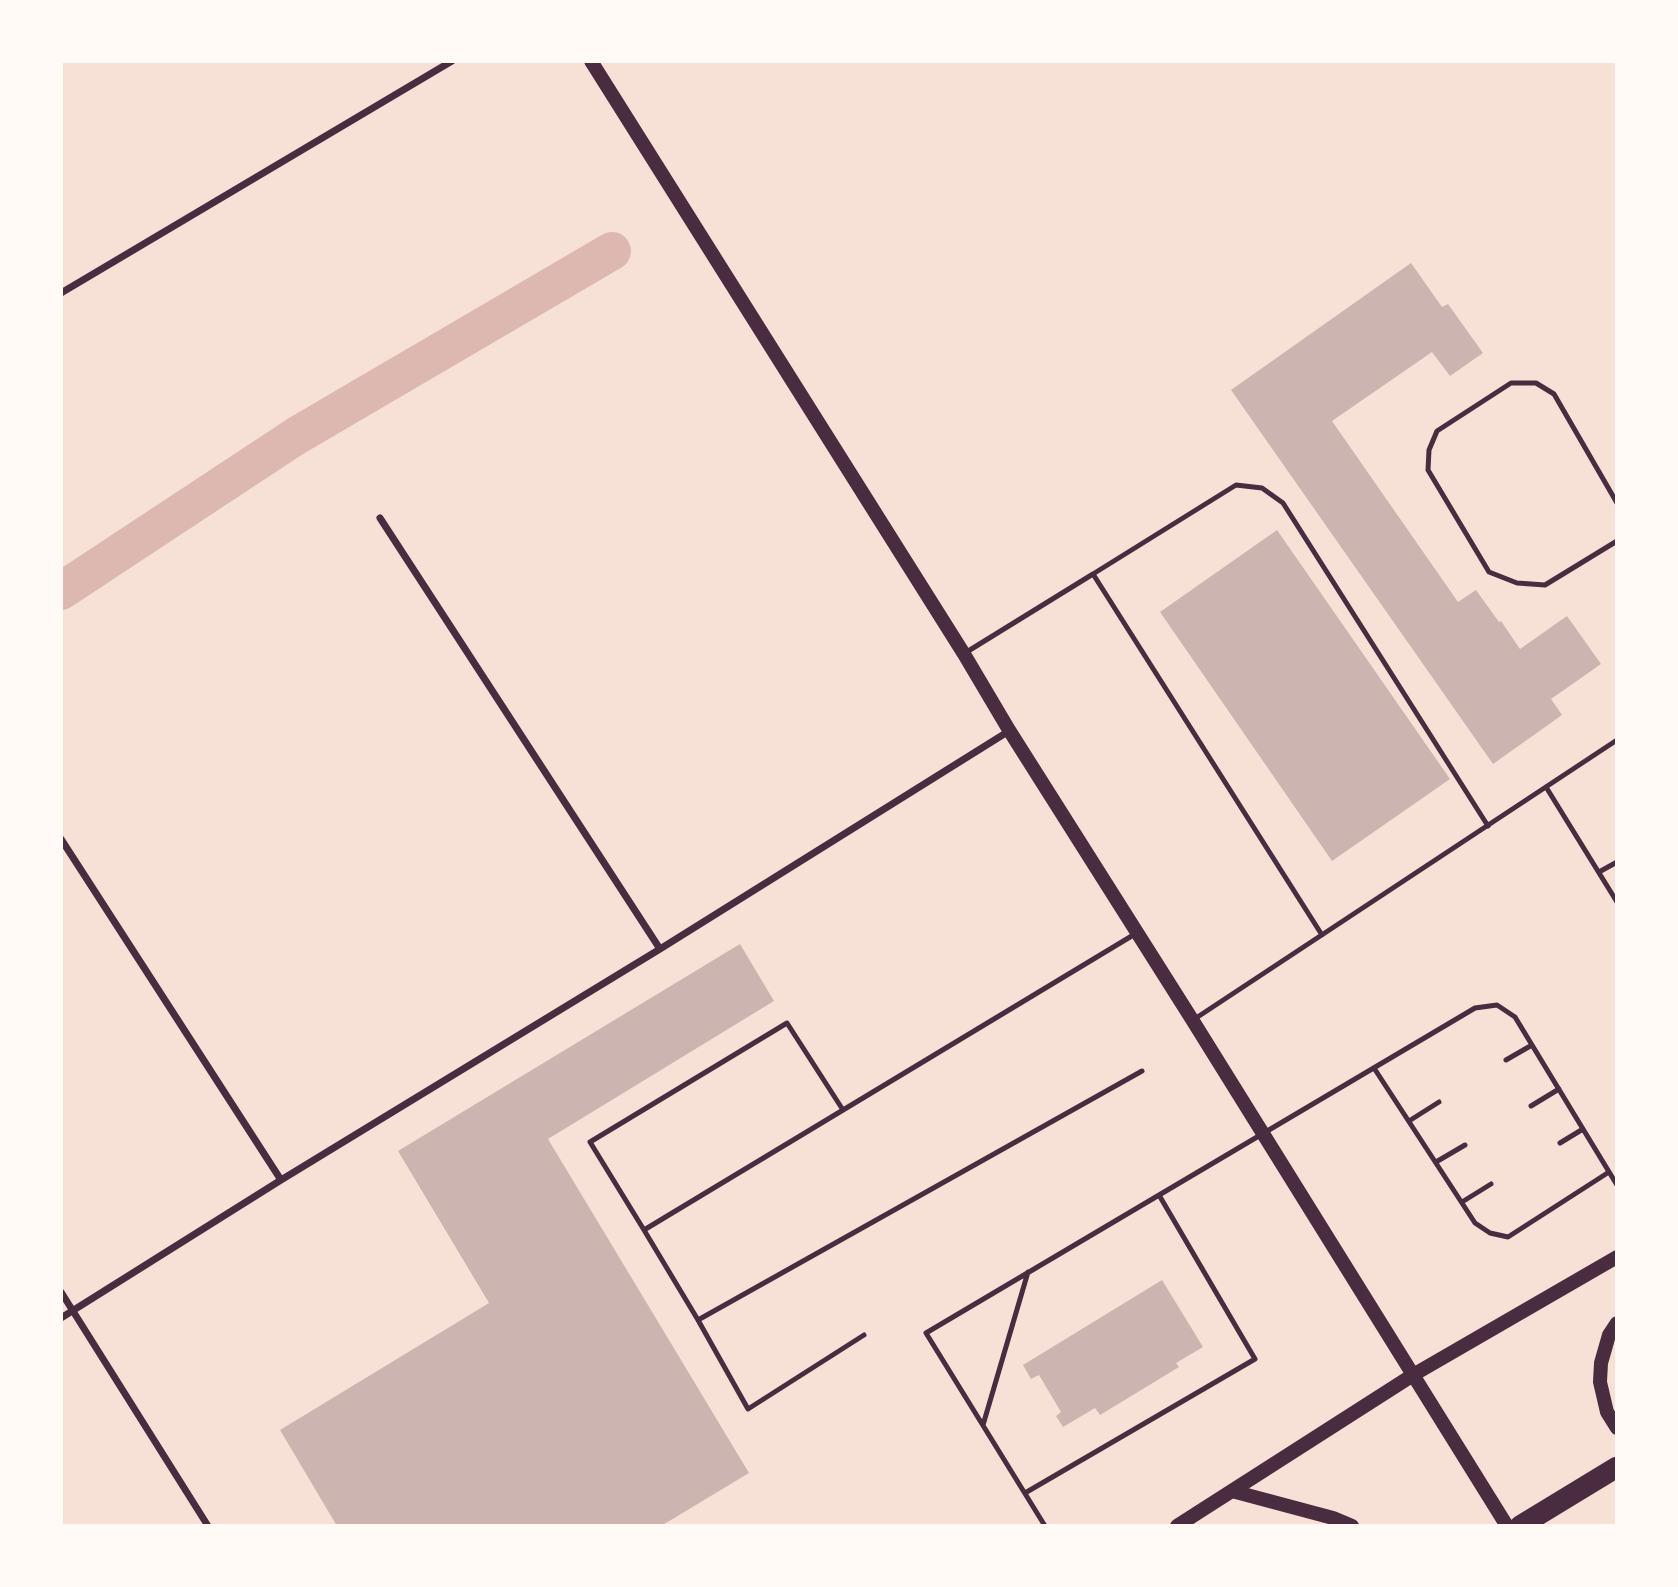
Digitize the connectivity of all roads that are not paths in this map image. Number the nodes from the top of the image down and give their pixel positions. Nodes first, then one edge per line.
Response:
1 (452, 61) edge
2 (591, 61) edge
3 (61, 293) edge
4 (1617, 503) edge
5 (380, 518) dead end
6 (1617, 541) edge
7 (1093, 574) junction
8 (964, 654) junction
9 (1009, 730) junction
10 (1617, 740) edge
11 (1546, 787) junction
12 (1488, 825) junction
13 (61, 839) edge
14 (1617, 862) edge
15 (1599, 872) junction
16 (1617, 902) edge
17 (1138, 932) junction
18 (1322, 935) junction
19 (660, 949) junction
20 (1193, 1021) junction
21 (1532, 1045) junction
22 (1506, 1060) dead end
23 (1374, 1068) junction
24 (1142, 1071) dead end
25 (1559, 1090) junction
26 (1439, 1102) dead end
27 (1531, 1106) dead end
28 (842, 1110) junction
29 (1409, 1121) junction
30 (1583, 1129) junction
31 (1263, 1133) junction
32 (1560, 1143) dead end
33 (1465, 1145) dead end
34 (1436, 1162) junction
35 (1609, 1172) junction
36 (281, 1180) junction
37 (1491, 1184) dead end
38 (1617, 1185) edge
39 (1159, 1195) junction
40 (1462, 1202) junction
41 (644, 1230) junction
42 (1617, 1257) edge
43 (1028, 1272) junction
44 (61, 1292) edge
45 (73, 1311) junction
46 (61, 1318) edge
47 (698, 1320) junction
48 (1617, 1323) edge
49 (864, 1335) dead end
50 (1413, 1375) junction
51 (983, 1425) junction
52 (1617, 1428) edge
53 (1617, 1467) edge
54 (1232, 1491) junction
55 (1025, 1493) junction
56 (208, 1526) edge
57 (1045, 1526) edge
58 (1177, 1526) edge
59 (1352, 1526) edge
60 (1507, 1526) edge
61 (1520, 1526) edge

1 - 3 street
2 - 8 main road
4 - 6 lane
5 - 19 street
7 - 8 lane
7 - 12 lane
7 - 18 lane
8 - 9 main road
9 - 17 main road
9 - 19 street
10 - 11 lane
11 - 12 lane
11 - 15 lane
12 - 18 lane
13 - 36 street
14 - 15 lane
15 - 16 lane
17 - 20 main road
17 - 28 lane
18 - 20 lane
19 - 36 street
20 - 31 main road
21 - 22 lane
21 - 23 lane
21 - 25 lane
23 - 29 lane
23 - 31 lane
24 - 47 lane
25 - 27 lane
25 - 30 lane
26 - 29 lane
28 - 41 lane
28 - 41 lane
29 - 34 lane
30 - 32 lane
30 - 35 lane
31 - 39 lane
31 - 50 main road
33 - 34 lane
34 - 40 lane
35 - 38 lane
35 - 40 lane
36 - 45 street
37 - 40 lane
39 - 43 lane
39 - 55 lane
41 - 47 lane
42 - 50 main road
43 - 51 lane
43 - 51 lane
44 - 45 street
45 - 46 street
45 - 56 street
47 - 49 lane
48 - 52 main road
50 - 54 main road
50 - 60 main road
51 - 55 lane
53 - 61 highway
54 - 58 main road
54 - 59 main road
55 - 57 lane

